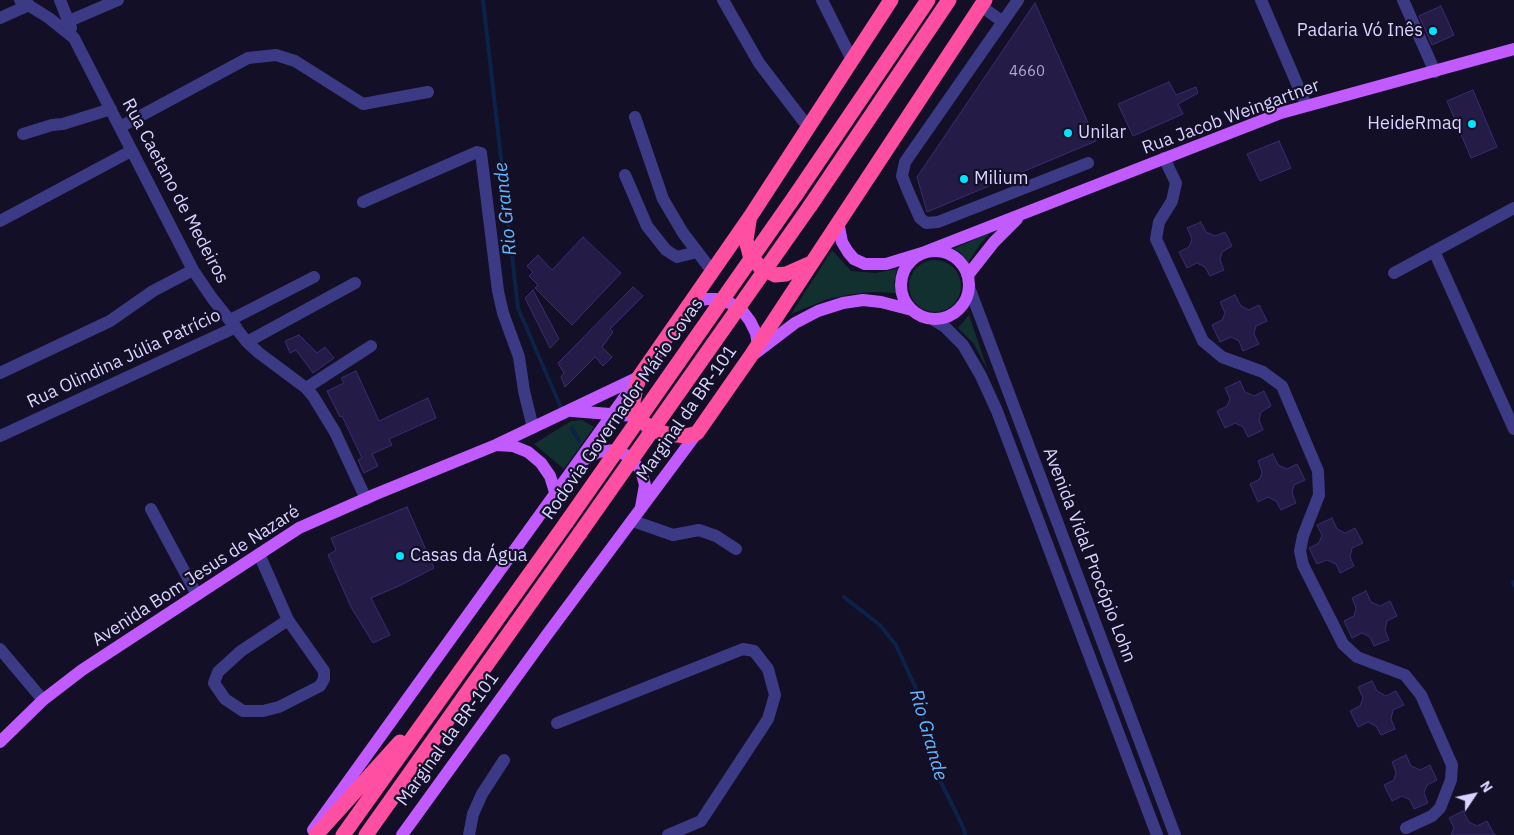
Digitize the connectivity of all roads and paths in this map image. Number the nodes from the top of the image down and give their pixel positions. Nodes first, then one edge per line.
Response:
1 (60, 0) edge
2 (118, 0) edge
3 (724, 0) edge
4 (822, 0) edge
5 (891, 0) edge
6 (928, 0) edge
7 (949, 0) edge
8 (1018, 0) edge
9 (1261, 0) edge
10 (1403, 0) edge
11 (24, 2) edge
12 (983, 3) edge
13 (0, 18) edge
14 (70, 21) junction
15 (1003, 22) junction
16 (74, 38) junction
17 (1514, 49) edge
18 (852, 60) junction
19 (1435, 72) junction
20 (428, 92) dead end
21 (1306, 105) junction
22 (111, 109) junction
23 (635, 118) dead end
24 (120, 126) junction
25 (808, 126) junction
26 (23, 134) dead end
27 (131, 151) junction
28 (1164, 158) junction
29 (1088, 164) dead end
30 (625, 175) dead end
31 (363, 202) dead end
32 (1514, 210) edge
33 (1022, 214) junction
34 (750, 217) junction
35 (1, 219) edge
36 (838, 222) junction
37 (1434, 251) junction
38 (697, 252) junction
39 (922, 254) junction
40 (811, 263) junction
41 (193, 270) junction
42 (712, 272) junction
43 (1394, 273) dead end
44 (314, 277) dead end
45 (969, 281) junction
46 (355, 283) dead end
47 (690, 303) junction
48 (912, 310) junction
49 (932, 319) junction
50 (233, 324) junction
51 (247, 342) junction
52 (371, 346) dead end
53 (754, 351) junction
54 (0, 372) edge
55 (639, 378) junction
56 (306, 388) junction
57 (569, 411) junction
58 (611, 415) junction
59 (635, 416) junction
60 (532, 428) junction
61 (1514, 428) edge
62 (697, 434) junction
63 (0, 436) edge
64 (496, 445) junction
65 (572, 469) junction
66 (556, 492) junction
67 (366, 498) junction
68 (151, 509) dead end
69 (641, 510) junction
70 (633, 521) junction
71 (736, 549) dead end
72 (259, 554) junction
73 (197, 595) junction
74 (288, 620) junction
75 (1, 652) edge
76 (448, 688) junction
77 (43, 700) junction
78 (557, 723) dead end
79 (0, 742) edge
80 (504, 760) dead end
81 (1406, 828) dead end
82 (406, 833) edge
83 (309, 835) edge
84 (316, 835) edge
85 (344, 835) edge
86 (366, 835) edge
87 (469, 835) edge
88 (668, 835) edge
89 (1157, 835) edge
90 (1175, 835) edge

1 - 14 street
2 - 14 street
3 - 25 street
4 - 18 street
5 - 18 highway
6 - 76 highway, Rodovia Governador Mário Covas, bridge
7 - 86 highway, Rodovia Governador Mário Covas, bridge
8 - 15 street
9 - 21 street
10 - 19 street
11 - 13 street
11 - 16 street, Rua Caetano de Medeiros
12 - 15 street
12 - 36 highway, Marginal da BR-101
14 - 16 street
15 - 29 street
16 - 22 street, Rua Caetano de Medeiros
17 - 19 main road, Rua Jacob Weingartner
18 - 25 highway
19 - 21 main road, Rua Jacob Weingartner
20 - 24 street
21 - 28 main road, Rua Jacob Weingartner
22 - 24 street, Rua Caetano de Medeiros
22 - 26 street
23 - 38 street
24 - 27 street, Rua Caetano de Medeiros
25 - 34 highway
27 - 35 street
27 - 41 street, Rua Caetano de Medeiros
28 - 33 main road, Rua Jacob Weingartner
28 - 81 street
30 - 38 street
31 - 60 street
32 - 37 street
33 - 39 main road, Rua Jacob Weingartner
33 - 45 main road, Rua Jacob Weingartner
34 - 40 highway
34 - 42 highway
36 - 39 main road, Rua Jacob Weingartner
36 - 40 highway, Marginal da BR-101
37 - 43 street
37 - 61 street
38 - 42 street
39 - 45 main road
39 - 48 main road
40 - 53 highway, Marginal da BR-101
41 - 50 street, Rua Caetano de Medeiros
41 - 54 street
42 - 47 highway
44 - 50 street, Rua Olindina Júlia Patrício
45 - 49 main road
45 - 90 street, Avenida Vidal Procópio Lohn
46 - 51 street
47 - 53 main road
47 - 55 highway
48 - 49 main road
48 - 53 main road
49 - 89 street, Avenida Vidal Procópio Lohn
50 - 51 street, Rua Caetano de Medeiros
50 - 63 street, Rua Olindina Júlia Patrício
51 - 56 street, Rua Caetano de Medeiros
52 - 56 street
53 - 62 highway, Marginal da BR-101
55 - 57 main road, Avenida Bom Jesus de Nazaré
55 - 58 main road
55 - 59 highway
56 - 67 street, Rua Caetano de Medeiros
57 - 58 main road, Avenida Bom Jesus de Nazaré
57 - 60 main road, Avenida Bom Jesus de Nazaré
58 - 59 main road, Avenida Bom Jesus de Nazaré
58 - 65 main road
59 - 62 highway
60 - 64 main road, Avenida Bom Jesus de Nazaré
62 - 69 main road, Marginal da BR-101
64 - 66 main road
64 - 67 main road, Avenida Bom Jesus de Nazaré
65 - 66 main road
65 - 69 main road
66 - 83 main road
67 - 72 main road, Avenida Bom Jesus de Nazaré
68 - 73 street
69 - 70 main road, Marginal da BR-101
70 - 71 street
70 - 82 main road, Marginal da BR-101
72 - 73 main road, Avenida Bom Jesus de Nazaré
72 - 74 street
73 - 77 main road, Avenida Bom Jesus de Nazaré
74 - 74 street
75 - 77 street
76 - 84 highway
76 - 85 highway, Rodovia Governador Mário Covas
77 - 79 main road, Avenida Bom Jesus de Nazaré
78 - 88 street
80 - 87 street

